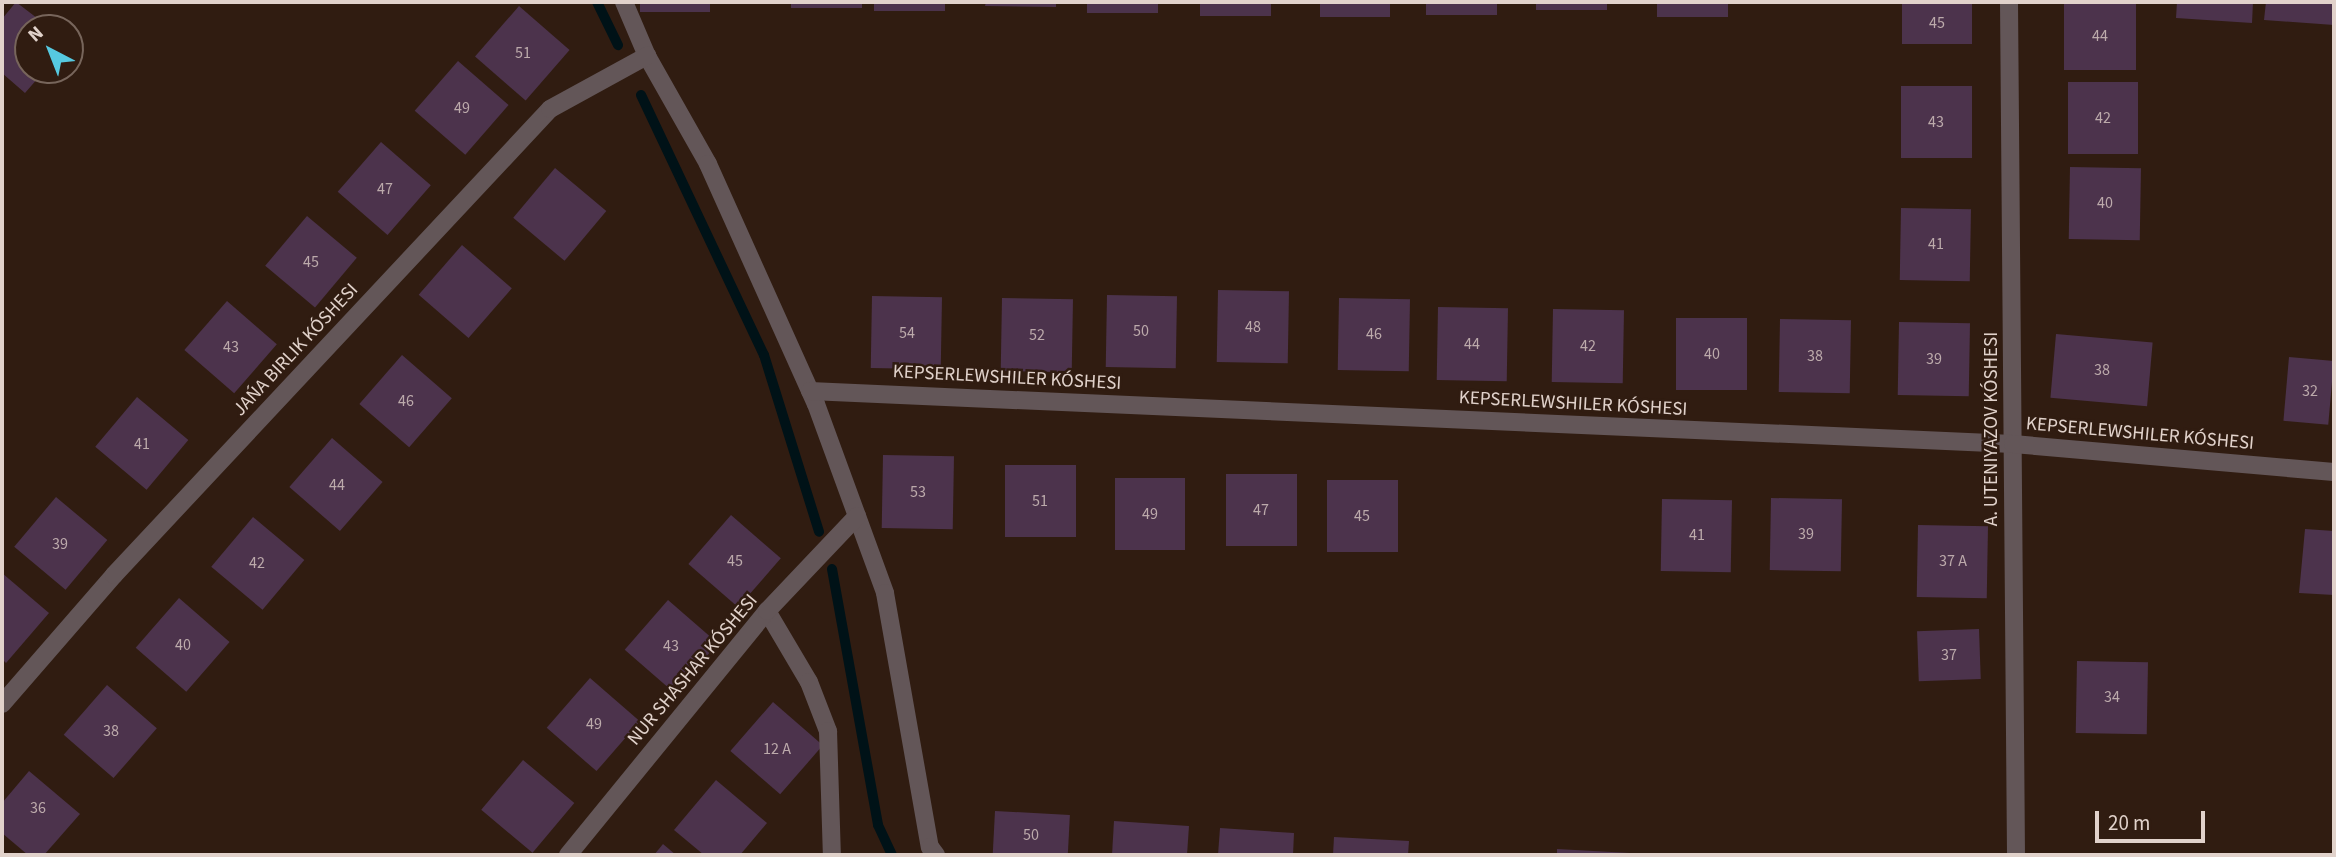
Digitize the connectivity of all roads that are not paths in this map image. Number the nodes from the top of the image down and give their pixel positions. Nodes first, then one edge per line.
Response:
1 (624, 2) edge
2 (2009, 2) edge
3 (647, 57) junction
4 (810, 391) junction
5 (2013, 444) junction
6 (2334, 472) edge
7 (857, 516) junction
8 (767, 611) junction
9 (2, 704) edge
10 (568, 855) edge
11 (832, 855) edge
12 (936, 855) edge
13 (2016, 855) edge

1 - 3 street
2 - 5 street, A. UTENIYAZOV KÓSHESI
3 - 4 street
3 - 9 street, JAŃA BIRLIK KÓSHESI
4 - 5 street, KEPSERLEWSHILER KÓSHESI
4 - 7 street
5 - 6 street, KEPSERLEWSHILER KÓSHESI
5 - 13 street, A. UTENIYAZOV KÓSHESI
7 - 8 street, NUR SHASHAR KÓSHESI
7 - 12 street
8 - 10 street, NUR SHASHAR KÓSHESI
8 - 11 street

